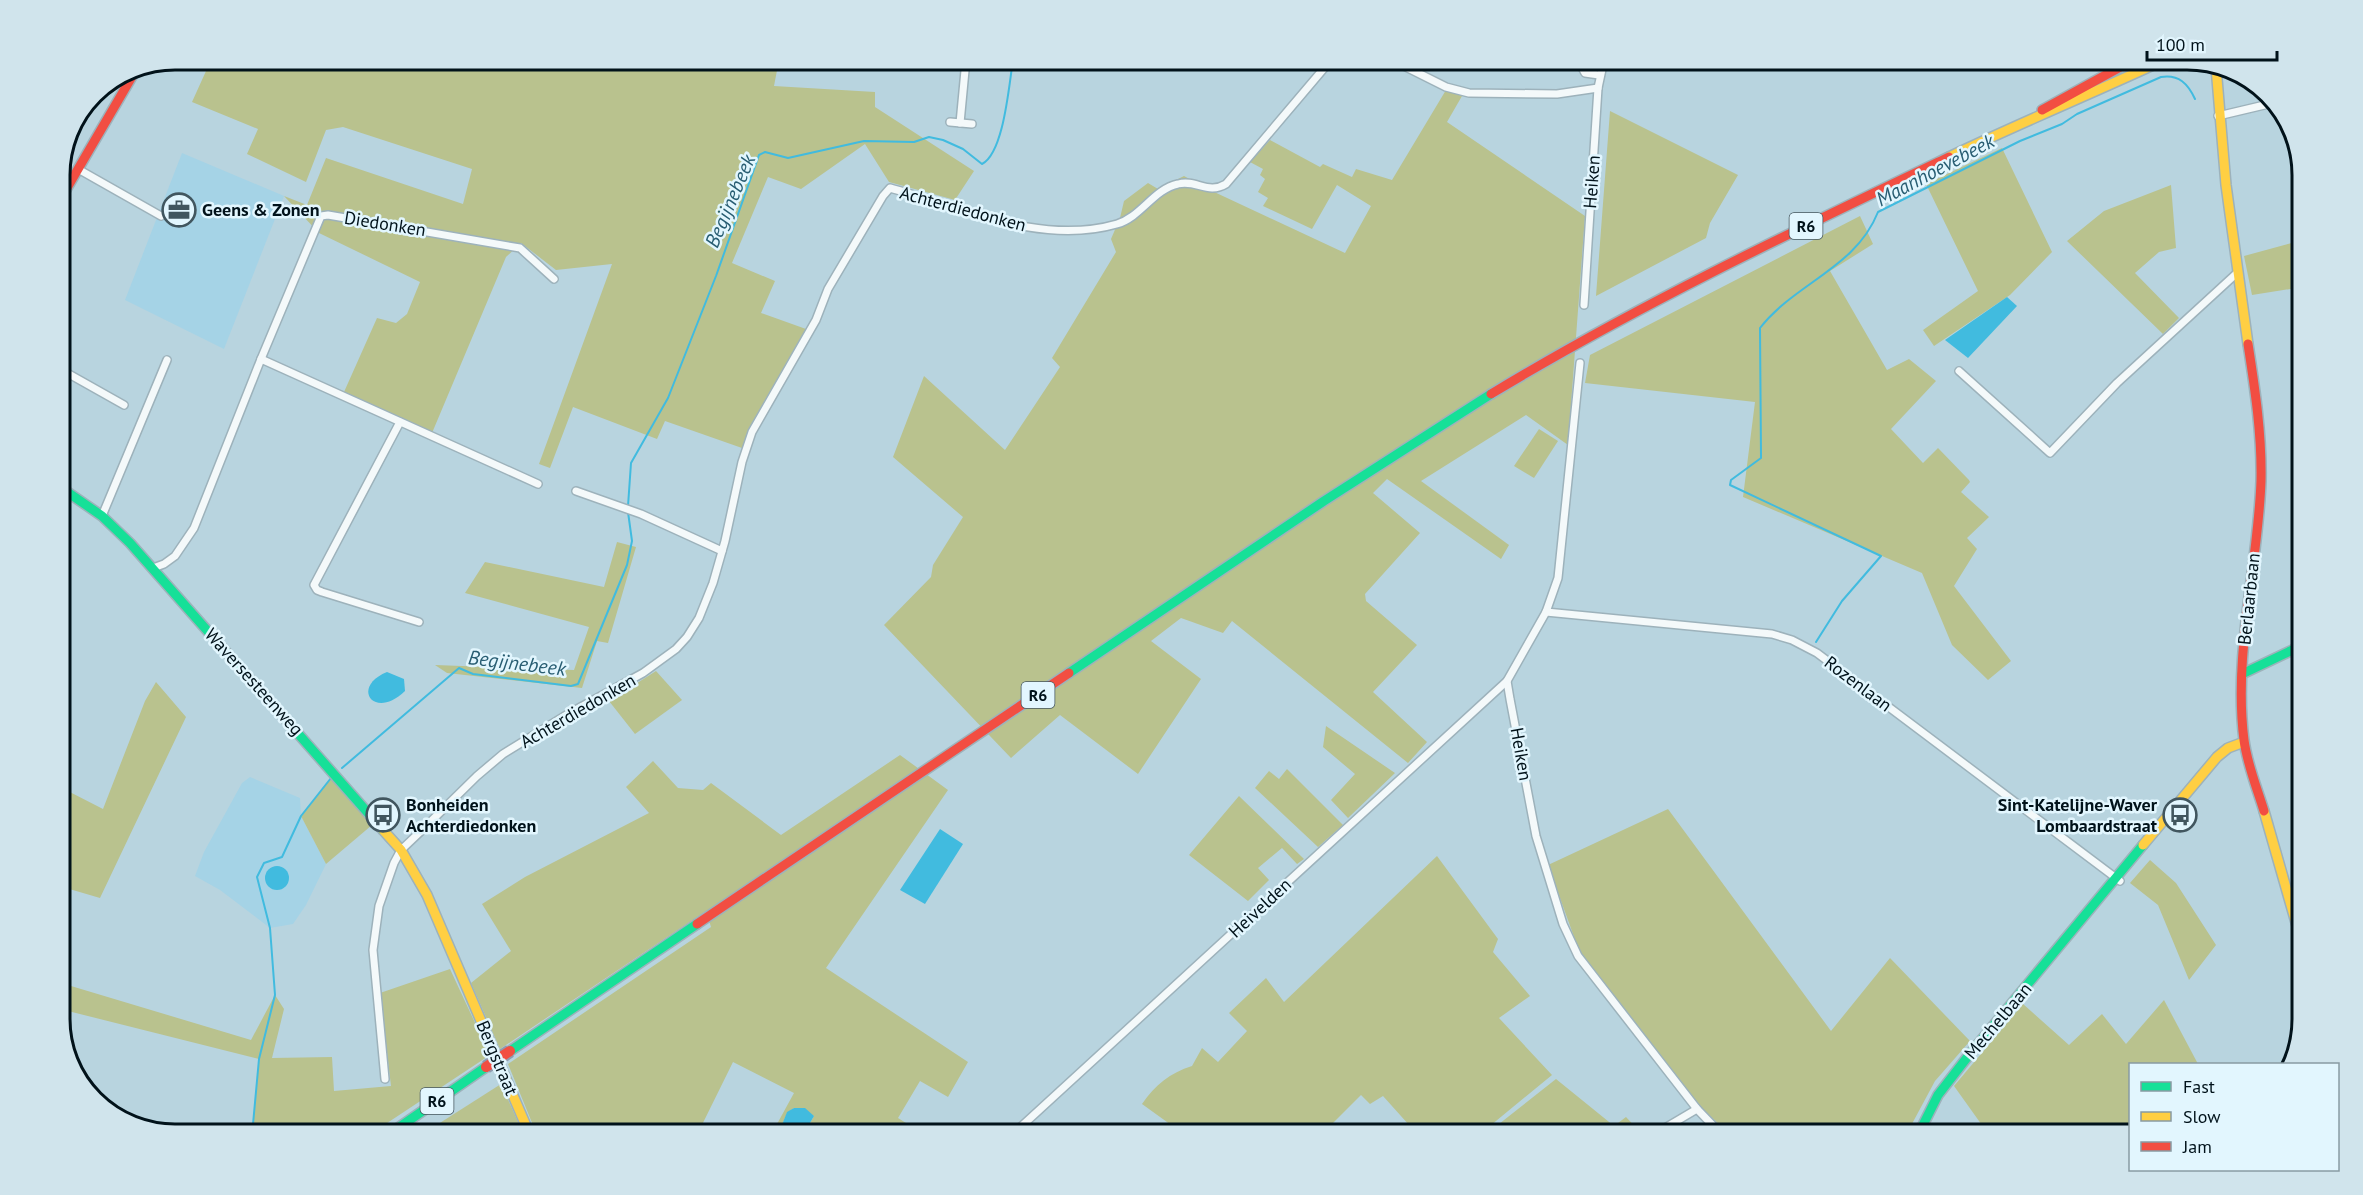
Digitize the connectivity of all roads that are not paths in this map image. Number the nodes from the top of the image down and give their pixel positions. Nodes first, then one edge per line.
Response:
1 (1322, 70) edge
2 (1413, 70) edge
3 (1584, 70) edge
4 (1601, 70) edge
5 (2114, 70) edge
6 (2142, 70) edge
7 (965, 71) edge
8 (1599, 75) junction
9 (2216, 75) edge
10 (129, 82) edge
11 (1598, 87) junction
12 (2265, 105) edge
13 (2218, 116) junction
14 (2024, 121) junction
15 (950, 122) dead end
16 (960, 123) junction
17 (972, 124) dead end
18 (78, 170) junction
19 (71, 182) edge
20 (161, 216) dead end
21 (2237, 273) junction
22 (554, 279) dead end
23 (1584, 305) dead end
24 (261, 359) junction
25 (167, 360) dead end
26 (1580, 363) dead end
27 (1959, 371) dead end
28 (71, 375) edge
29 (124, 405) dead end
30 (400, 422) junction
31 (538, 484) dead end
32 (576, 491) dead end
33 (71, 495) edge
34 (102, 516) junction
35 (722, 551) junction
36 (153, 568) junction
37 (1546, 612) junction
38 (419, 622) dead end
39 (2292, 650) edge
40 (2242, 674) junction
41 (1507, 681) junction
42 (2244, 742) junction
43 (402, 850) junction
44 (2118, 879) junction
45 (2292, 896) edge
46 (464, 981) joint
47 (385, 1079) dead end
48 (1697, 1109) junction
49 (404, 1124) edge
50 (525, 1124) edge
51 (1024, 1124) edge
52 (1672, 1124) edge
53 (1711, 1124) edge
54 (1924, 1124) edge

1 - 35 street, Achterdiedonken
2 - 11 street
3 - 8 street
4 - 8 street, Heiken
5 - 14 main road, R6
6 - 14 main road, R6
7 - 16 street
8 - 11 street, Heiken
9 - 13 main road, Berlaarbaan
10 - 18 main road
11 - 23 street, Heiken
12 - 13 street
13 - 21 main road, Berlaarbaan
14 - 49 main road, R6, bridge
15 - 16 street
16 - 17 street
18 - 19 main road
18 - 20 street
21 - 27 street
21 - 40 main road, Berlaarbaan
22 - 24 street, Diedonken
24 - 30 street
24 - 36 street, Diedonken
25 - 34 street
26 - 37 street
28 - 29 street
30 - 31 street
30 - 38 street
32 - 35 street
33 - 34 main road, Waversesteenweg
34 - 36 main road, Waversesteenweg
35 - 43 street, Achterdiedonken
36 - 43 main road, Waversesteenweg
37 - 41 street
37 - 44 street, Rozenlaan
39 - 40 main road
40 - 42 main road, Berlaarbaan
41 - 48 street, Heiken
41 - 51 street, Heivelden
42 - 44 main road, Mechelbaan
42 - 45 main road, Berlaarbaan
43 - 46 main road, Waversesteenweg
43 - 47 street
44 - 54 main road, Mechelbaan
46 - 50 main road, Bergstraat
48 - 52 street
48 - 53 street, Heiken

